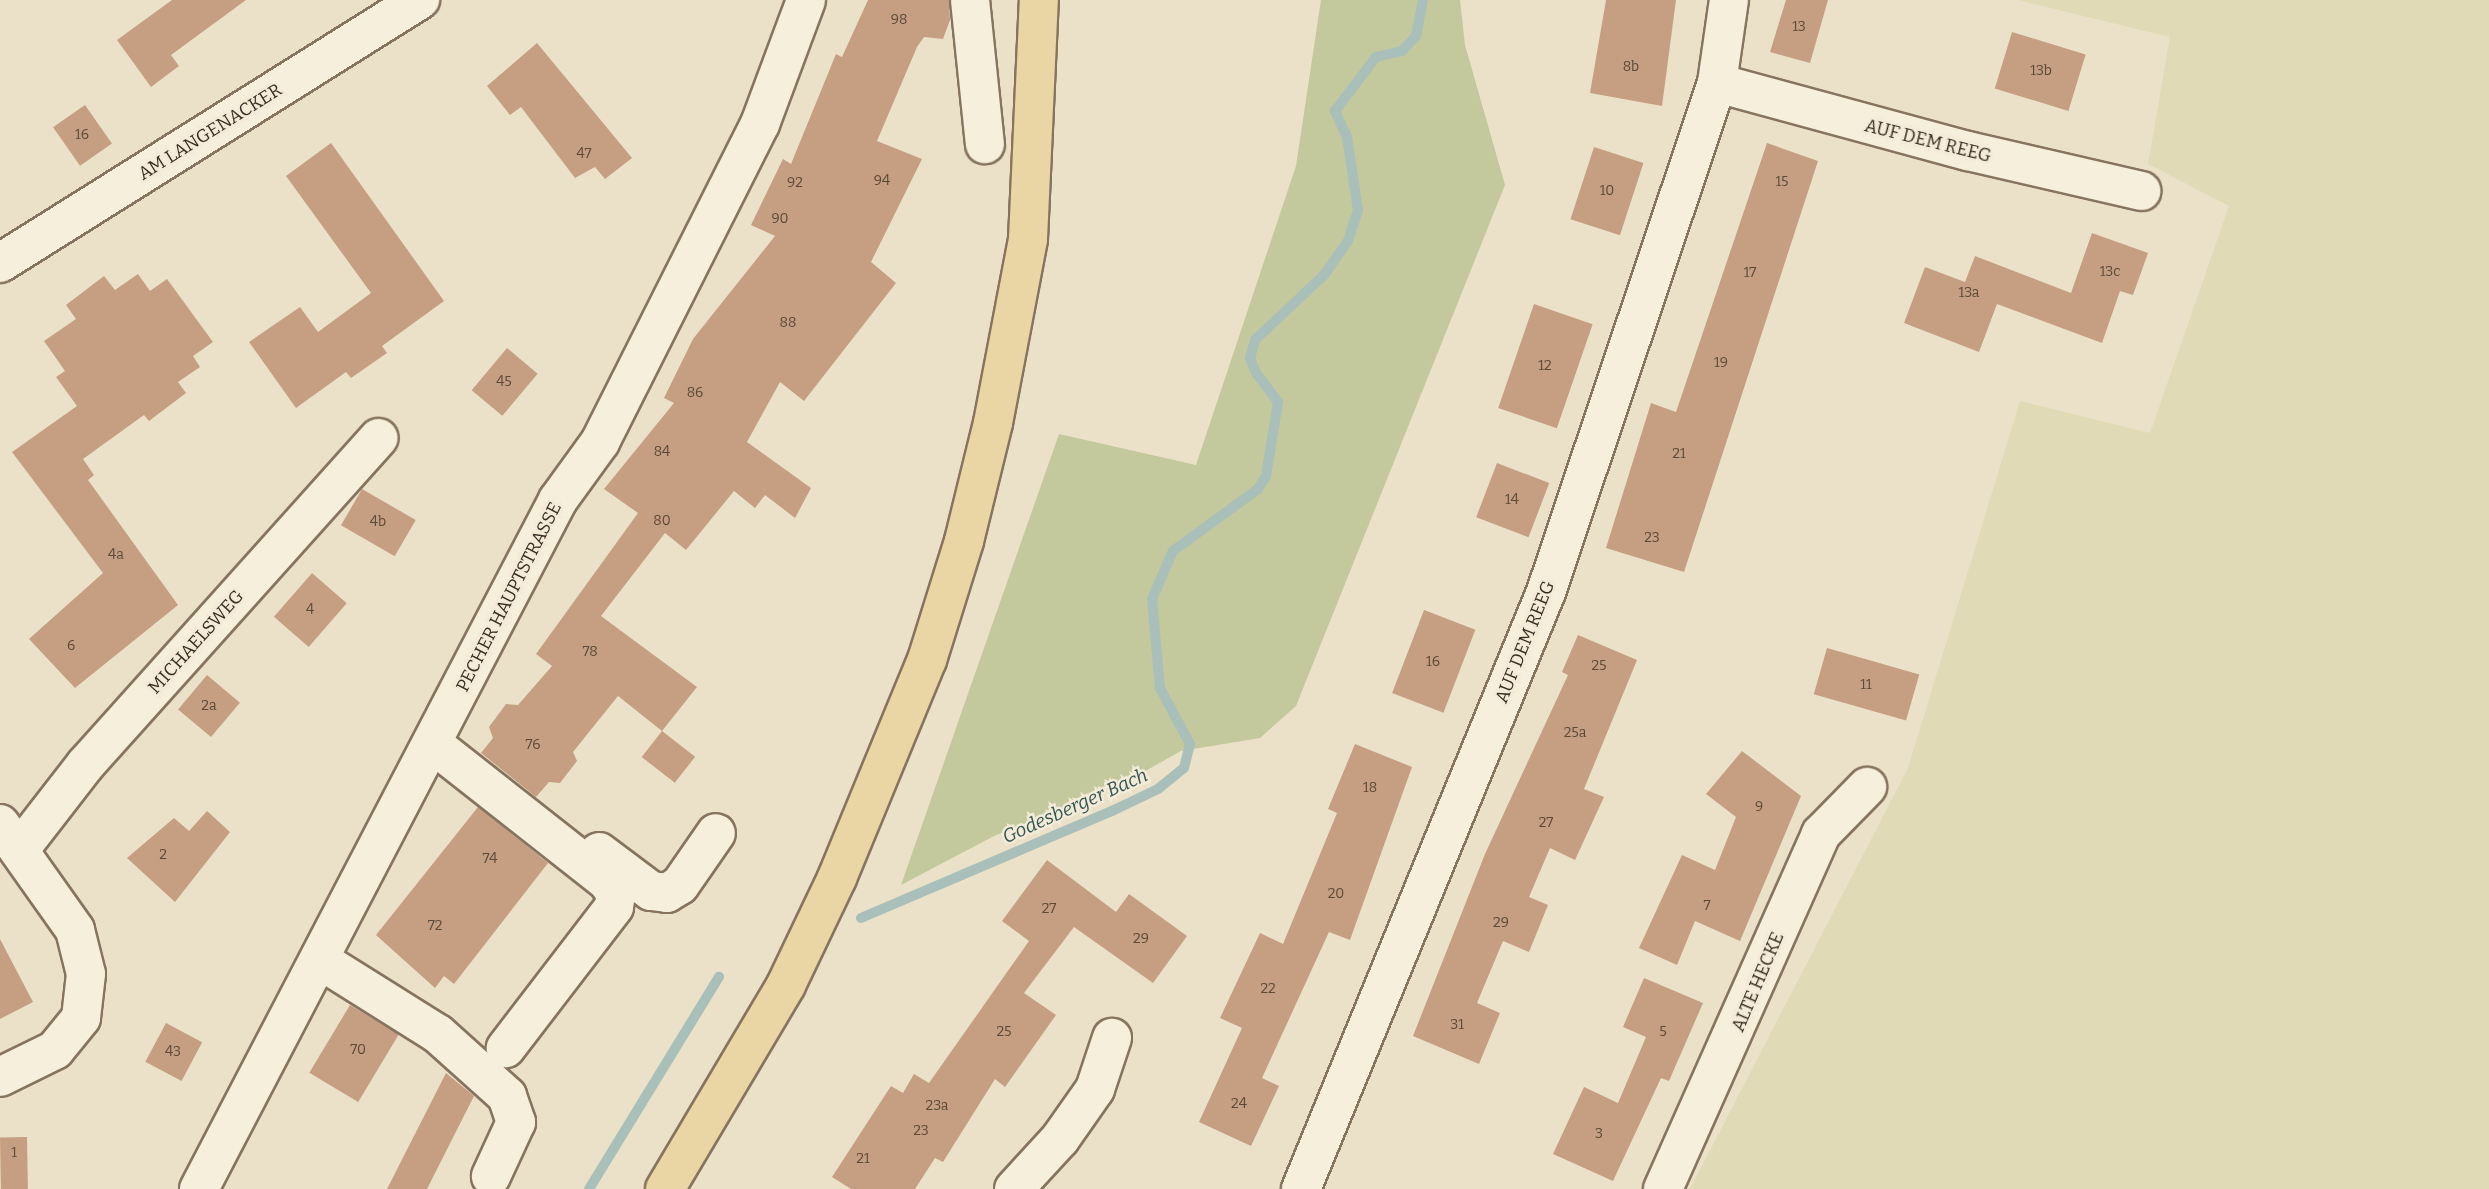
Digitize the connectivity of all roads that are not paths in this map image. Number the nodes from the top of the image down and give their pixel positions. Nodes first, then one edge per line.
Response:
1 (420, 0) edge
2 (806, 0) edge
3 (970, 0) edge
4 (1039, 0) edge
5 (1728, 0) edge
6 (1717, 83) junction
7 (985, 144) dead end
8 (2141, 191) dead end
9 (0, 263) edge
10 (378, 438) dead end
11 (438, 738) junction
12 (1867, 787) dead end
13 (716, 833) dead end
14 (10, 836) edge
15 (320, 960) junction
16 (1112, 1038) dead end
17 (506, 1048) dead end
18 (0, 1077) edge
19 (491, 1176) dead end
20 (199, 1189) edge
21 (665, 1189) edge
22 (1014, 1189) edge
23 (1301, 1189) edge
24 (1663, 1189) edge

1 - 9 street, AM LANGENACKER
2 - 11 street, PECHER HAUPTSTRASSE
3 - 7 street
4 - 21 main road
5 - 6 street, AUF DEM REEG
6 - 8 street, AUF DEM REEG
6 - 23 street, AUF DEM REEG
10 - 14 street, MICHAELSWEG
11 - 13 street
11 - 15 street, PECHER HAUPTSTRASSE
11 - 17 street
12 - 24 street, ALTE HECKE
14 - 18 street, MICHAELSWEG
15 - 19 street
15 - 20 street, PECHER HAUPTSTRASSE
16 - 22 street

